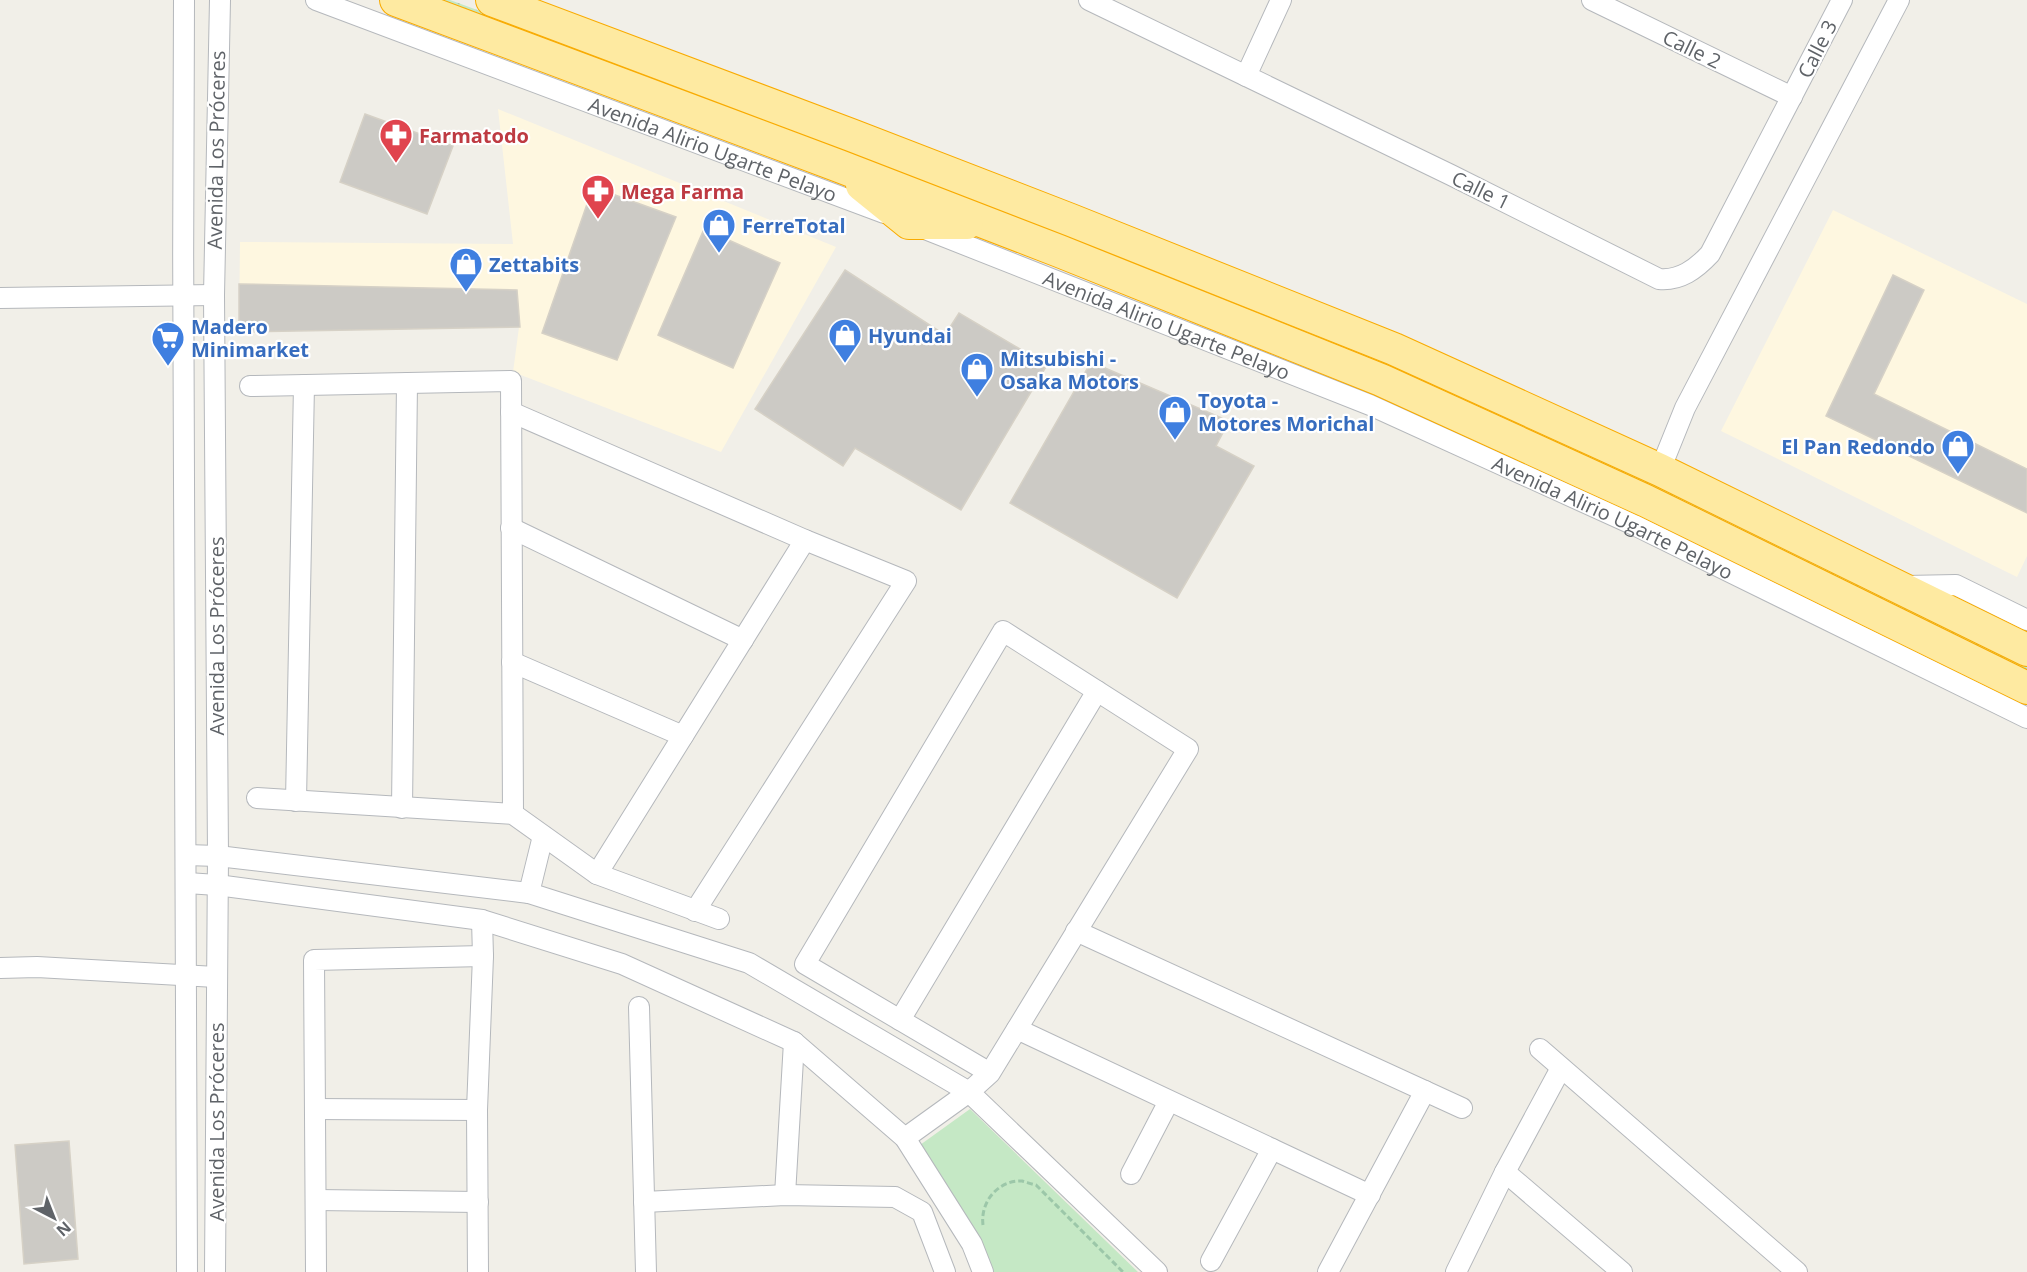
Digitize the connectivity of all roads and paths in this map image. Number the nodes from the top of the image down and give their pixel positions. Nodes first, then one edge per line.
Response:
1 (184, 0) edge
2 (220, 0) edge
3 (316, 0) edge
4 (396, 0) edge
5 (492, 0) edge
6 (1089, 0) edge
7 (1281, 0) edge
8 (1592, 0) edge
9 (1842, 0) edge
10 (1899, 0) edge
11 (1246, 76) junction
12 (1792, 97) junction
13 (183, 135) junction
14 (217, 136) junction
15 (838, 166) junction
16 (909, 223) junction
17 (986, 223) junction
18 (182, 295) junction
19 (214, 295) junction
20 (0, 298) edge
21 (407, 383) junction
22 (304, 385) junction
23 (250, 386) dead end
24 (511, 412) junction
25 (1660, 470) junction
26 (511, 528) junction
27 (805, 540) junction
28 (1896, 586) junction
29 (2027, 620) edge
30 (742, 640) junction
31 (2027, 650) edge
32 (512, 662) junction
33 (2027, 688) edge
34 (1097, 691) junction
35 (2027, 718) edge
36 (683, 736) junction
37 (256, 798) dead end
38 (296, 801) junction
39 (402, 808) junction
40 (513, 814) junction
41 (543, 836) junction
42 (186, 855) junction
43 (218, 856) junction
44 (597, 874) junction
45 (187, 883) junction
46 (217, 885) junction
47 (529, 893) junction
48 (695, 911) junction
49 (719, 919) dead end
50 (482, 921) junction
51 (1076, 931) junction
52 (483, 956) junction
53 (0, 968) edge
54 (187, 975) junction
55 (216, 977) junction
56 (639, 1007) dead end
57 (900, 1020) junction
58 (1017, 1029) junction
59 (794, 1042) junction
60 (1539, 1049) dead end
61 (1561, 1068) junction
62 (990, 1073) junction
63 (1425, 1091) junction
64 (969, 1092) junction
65 (1169, 1101) junction
66 (1462, 1108) dead end
67 (315, 1109) junction
68 (477, 1110) junction
69 (905, 1138) junction
70 (1272, 1149) junction
71 (1505, 1172) junction
72 (1131, 1174) dead end
73 (785, 1195) junction
74 (1370, 1195) junction
75 (315, 1200) junction
76 (478, 1202) junction
77 (644, 1202) junction
78 (984, 1233) dead end
79 (1211, 1261) dead end
80 (187, 1272) edge
81 (215, 1272) edge
82 (316, 1272) edge
83 (478, 1272) edge
84 (646, 1272) edge
85 (945, 1272) edge
86 (983, 1272) edge
87 (1123, 1272) edge
88 (1157, 1272) edge
89 (1328, 1272) edge
90 (1456, 1272) edge
91 (1622, 1272) edge
92 (1797, 1272) edge

1 - 13 street, Avenida Los Próceres
2 - 14 street, Avenida Los Próceres
3 - 16 street, Avenida Alirio Ugarte Pelayo
4 - 15 highway, Avenida Alirio Ugarte Pelayo
5 - 25 highway
6 - 11 street, Calle 1
7 - 11 street
8 - 12 street, Calle 2
9 - 12 street, Calle 3
10 - 25 street
11 - 12 street, Calle 1
13 - 14 street
13 - 18 street, Avenida Los Próceres
14 - 19 street, Avenida Los Próceres
15 - 16 highway
15 - 17 highway, Avenida Alirio Ugarte Pelayo
16 - 17 highway
16 - 35 street, Avenida Alirio Ugarte Pelayo
17 - 33 highway, Avenida Alirio Ugarte Pelayo
18 - 19 street
18 - 20 street
18 - 42 street, Avenida Los Próceres
19 - 43 street, Avenida Los Próceres
21 - 22 street
21 - 24 street
21 - 39 street
22 - 23 street
22 - 38 street
24 - 26 street
24 - 27 street
25 - 28 highway
26 - 30 street
26 - 32 street
27 - 30 street
27 - 48 street
28 - 29 street
28 - 31 highway
30 - 36 street
32 - 36 street
32 - 40 street
34 - 51 street
34 - 57 street
34 - 57 street
36 - 44 street
37 - 38 street
38 - 39 street
39 - 40 street
40 - 41 street
41 - 44 street
41 - 47 street
42 - 43 street
42 - 45 street, Avenida Los Próceres
43 - 46 street, Avenida Los Próceres
43 - 47 street
44 - 48 street
45 - 46 street
45 - 54 street, Avenida Los Próceres
46 - 50 street
46 - 55 street, Avenida Los Próceres
47 - 64 street
48 - 49 street
50 - 52 street
50 - 59 street
51 - 58 street
51 - 63 street
52 - 67 street
52 - 68 street
53 - 54 street
54 - 55 street
54 - 80 street, Avenida Los Próceres
55 - 81 street, Avenida Los Próceres
56 - 77 street
57 - 62 street
58 - 62 street
58 - 65 street
59 - 69 street
59 - 73 street
60 - 61 street
61 - 71 street
61 - 92 street
62 - 64 street
63 - 66 street
63 - 74 street
64 - 69 street
64 - 88 street
65 - 70 street
65 - 72 street
67 - 68 street
67 - 75 street
68 - 76 street
69 - 86 street
70 - 74 street
70 - 79 street
71 - 90 street
71 - 91 street
73 - 77 street
73 - 85 street
74 - 89 street
75 - 76 street
75 - 82 street
76 - 83 street
77 - 84 street
78 - 87 path

